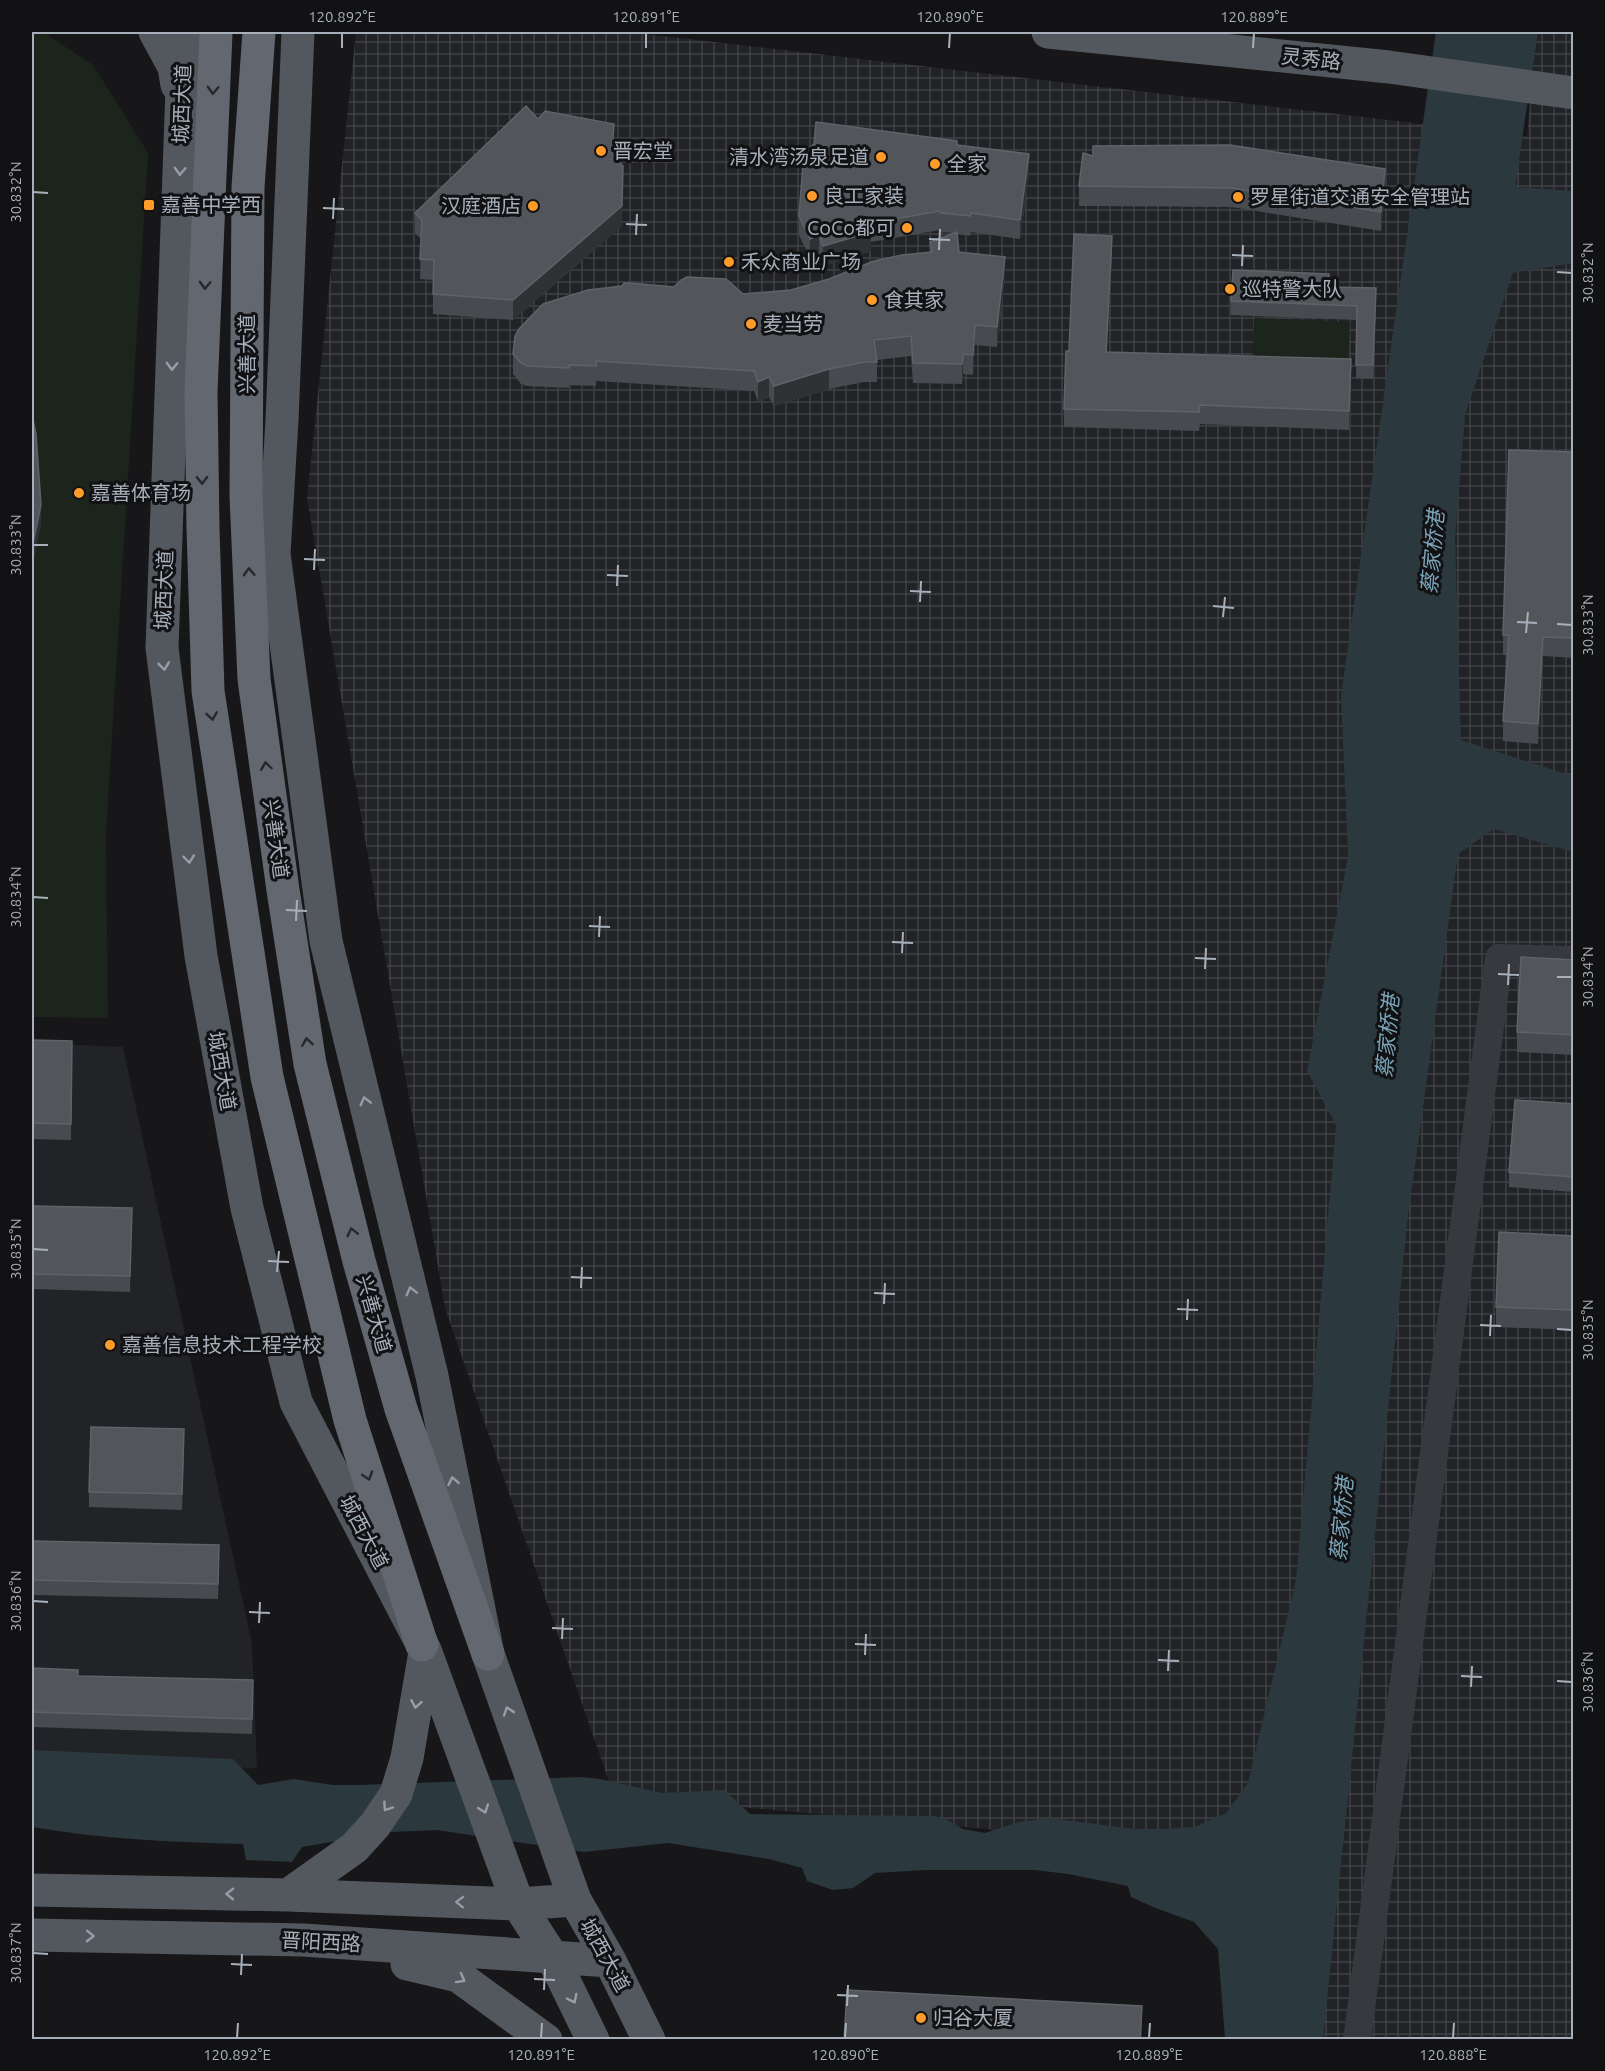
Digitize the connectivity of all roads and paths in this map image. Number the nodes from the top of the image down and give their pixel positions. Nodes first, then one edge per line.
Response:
1 (155, 32) edge
2 (184, 32) edge
3 (216, 32) edge
4 (259, 32) edge
5 (298, 32) edge
6 (321, 32) edge
7 (1048, 32) edge
8 (1566, 92) edge
9 (296, 94) junction
10 (182, 113) junction
11 (1574, 960) edge
12 (424, 1648) junction
13 (488, 1654) junction
14 (32, 1890) edge
15 (288, 1895) junction
16 (575, 1900) junction
17 (518, 1904) junction
18 (32, 1935) edge
19 (303, 1940) junction
20 (553, 1958) junction
21 (610, 1961) junction
22 (546, 2040) edge
23 (594, 2040) edge
24 (649, 2040) edge
25 (1357, 2040) edge

1 - 10 main road
2 - 10 main road, 城西大道
3 -> 12 highway
13 -> 4 highway, 兴善大道
5 - 9 main road, 城西大道
6 - 9 main road
7 - 8 main road, 灵秀路
13 -> 9 main road, 城西大道
10 -> 12 main road, 城西大道
11 - 25 lane
12 -> 15 main road
12 -> 17 main road, 城西大道
16 -> 13 main road, 城西大道
15 -> 14 main road
17 -> 15 main road
16 - 17 main road
16 - 21 main road, 城西大道
17 - 20 main road, 城西大道
18 -> 19 main road, 晋阳西路
19 - 20 main road, 晋阳西路
19 -> 22 main road
20 - 21 main road, 晋阳西路
20 -> 23 main road, 城西大道
21 - 24 main road, 城西大道

